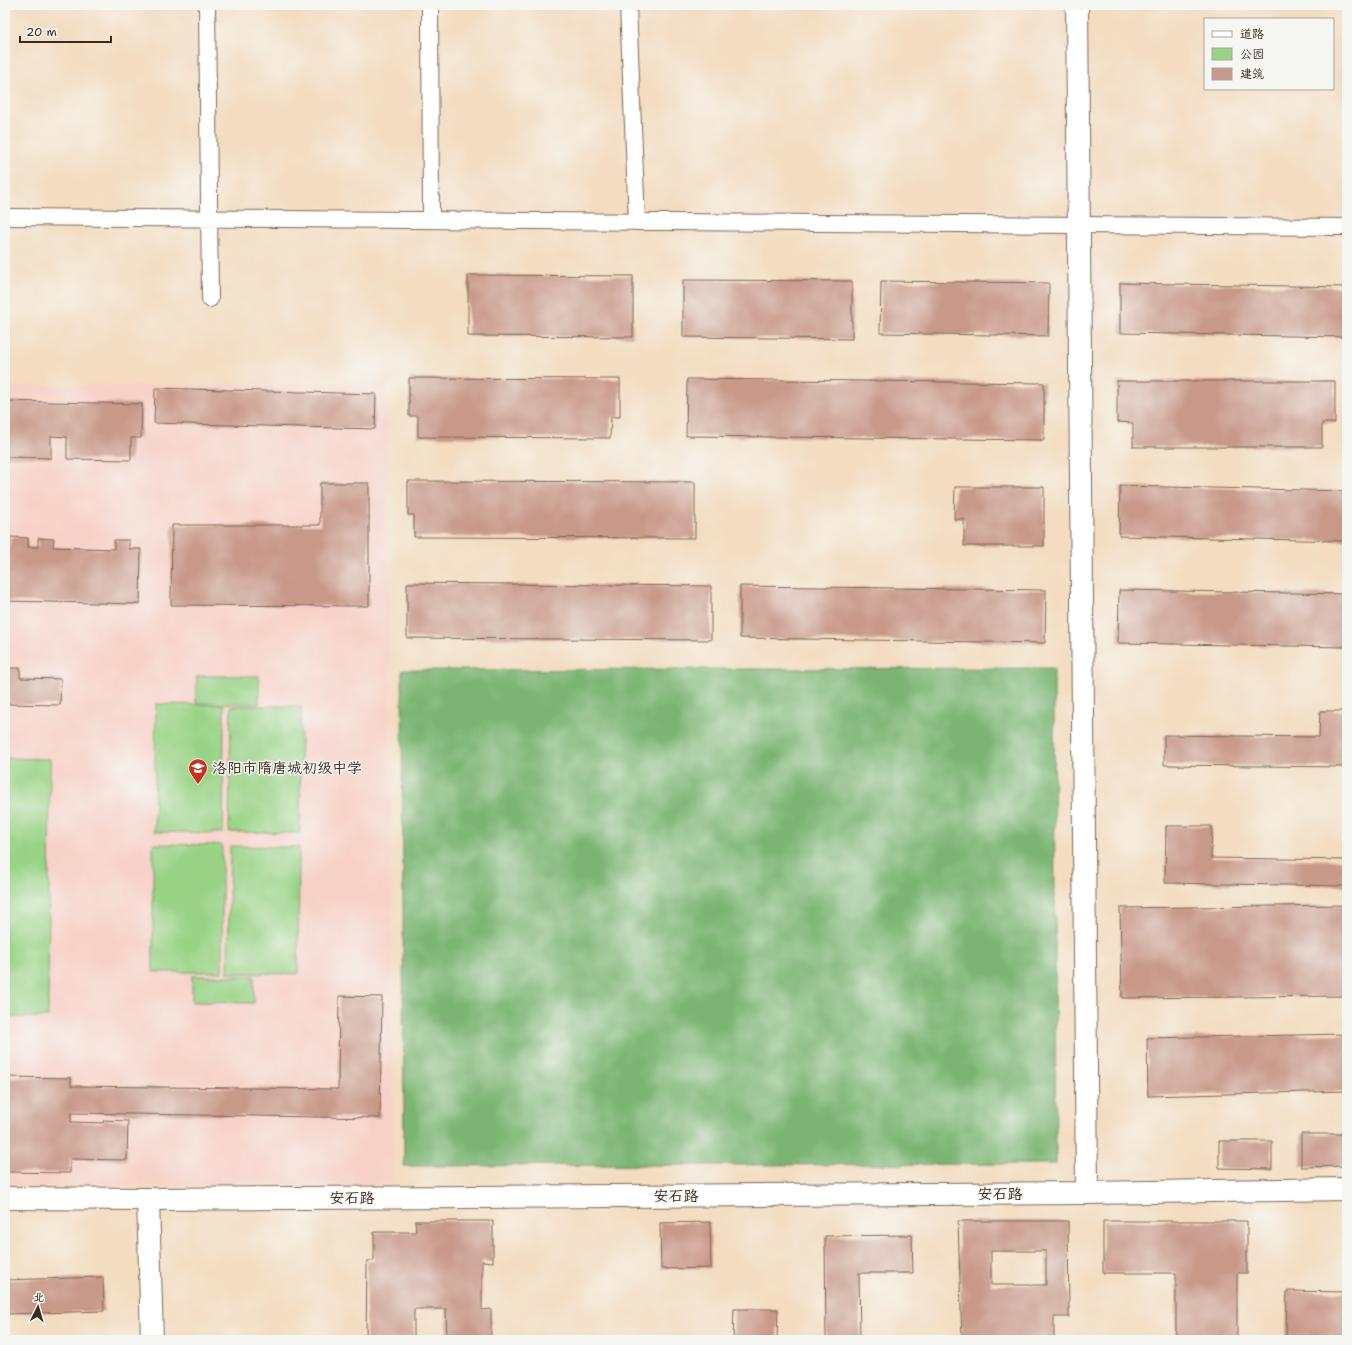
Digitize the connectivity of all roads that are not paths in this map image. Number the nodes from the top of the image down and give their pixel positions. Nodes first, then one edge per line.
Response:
1 (208, 5) edge
2 (430, 5) edge
3 (628, 5) edge
4 (1077, 5) edge
5 (5, 217) edge
6 (209, 219) junction
7 (431, 220) junction
8 (637, 222) junction
9 (1079, 225) junction
10 (1347, 227) edge
11 (210, 299) dead end
12 (1347, 1189) edge
13 (1087, 1193) junction
14 (5, 1198) edge
15 (148, 1199) junction
16 (152, 1340) edge

1 - 6 lane
2 - 7 lane
3 - 8 lane
4 - 9 street
5 - 6 lane
6 - 7 lane
6 - 11 lane
7 - 8 lane
8 - 9 lane
9 - 10 lane
9 - 13 street
12 - 13 street, 安石路
13 - 15 street, 安石路
14 - 15 street, 安石路
15 - 16 street

